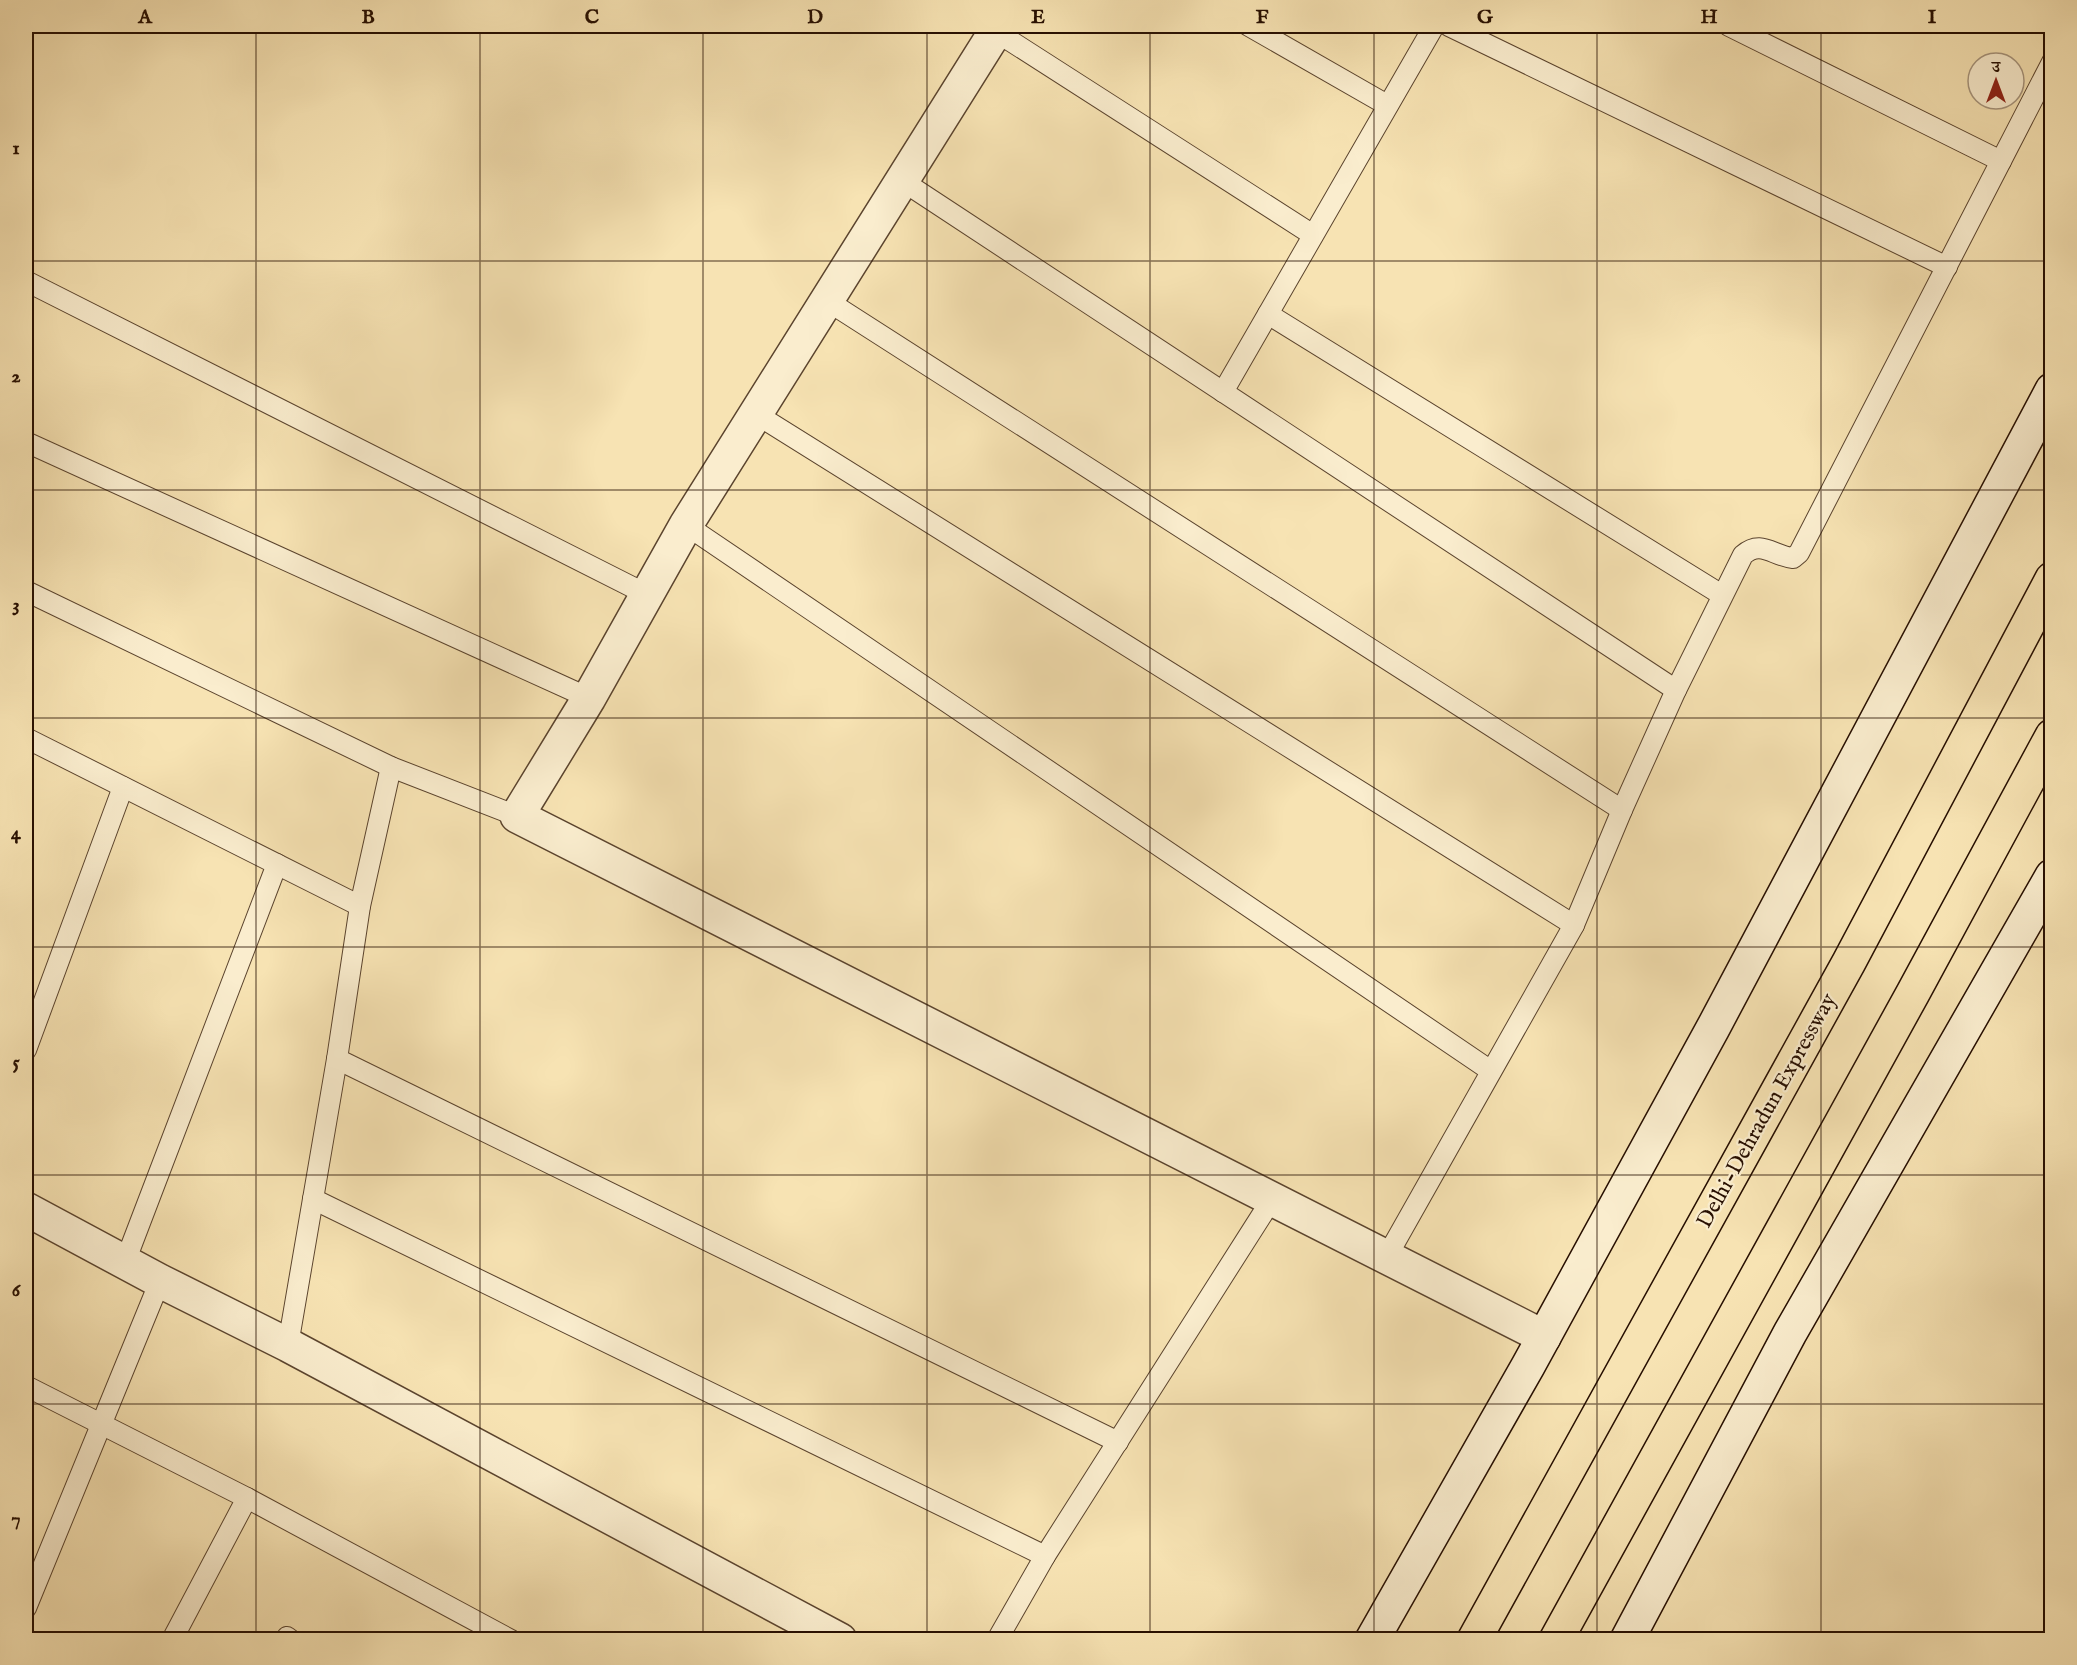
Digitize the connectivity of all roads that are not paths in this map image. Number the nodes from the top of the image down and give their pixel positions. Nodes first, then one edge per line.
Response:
1 (1249, 26) edge
2 (1434, 26) edge
3 (1449, 26) edge
4 (1729, 26) edge
5 (997, 28) edge
6 (2052, 62) edge
7 (1388, 105) junction
8 (2001, 161) junction
9 (901, 180) junction
10 (1313, 235) junction
11 (1947, 267) junction
12 (26, 281) edge
13 (826, 300) junction
14 (1268, 314) junction
15 (2052, 390) edge
16 (1223, 392) junction
17 (756, 414) junction
18 (26, 442) edge
19 (686, 525) junction
20 (2052, 579) edge
21 (26, 591) edge
22 (648, 595) junction
23 (1722, 595) junction
24 (1676, 690) junction
25 (589, 698) junction
26 (2052, 736) edge
27 (26, 738) edge
28 (391, 767) junction
29 (123, 787) junction
30 (1622, 810) junction
31 (517, 816) junction
32 (277, 864) junction
33 (2052, 876) edge
34 (360, 906) junction
35 (1574, 925) junction
36 (26, 1050) edge
37 (337, 1059) junction
38 (1491, 1071) junction
39 (313, 1199) junction
40 (1272, 1199) junction
41 (26, 1209) edge
42 (1386, 1258) junction
43 (125, 1262) junction
44 (160, 1281) junction
45 (1544, 1337) junction
46 (288, 1345) junction
47 (26, 1386) edge
48 (102, 1425) junction
49 (1118, 1442) junction
50 (247, 1498) junction
51 (1045, 1556) junction
52 (26, 1608) edge
53 (172, 1640) edge
54 (511, 1640) edge
55 (840, 1640) edge
56 (997, 1640) edge
57 (1372, 1640) edge
58 (1474, 1640) edge
59 (1556, 1640) edge
60 (1627, 1640) edge

1 - 7 lane
2 - 7 lane
3 - 11 lane
4 - 8 lane
5 - 9 street
5 - 10 lane
6 - 8 lane
7 - 10 lane
8 - 11 lane
9 - 13 street
9 - 16 lane
10 - 14 lane
11 - 23 lane
12 - 22 lane
13 - 17 street
13 - 30 lane
14 - 16 lane
14 - 23 lane
15 - 45 street
16 - 24 lane
17 - 19 street
17 - 35 lane
18 - 25 lane
19 - 22 street
19 - 38 lane
20 - 58 highway, Delhi-Dehradun Expressway
21 - 28 lane
22 - 25 street
23 - 24 lane
24 - 30 lane
25 - 31 street
26 - 59 highway
27 - 29 lane
28 - 31 lane
28 - 34 lane
29 - 32 lane
29 - 36 lane
30 - 35 lane
31 - 40 street
32 - 34 lane
32 - 43 lane
33 - 60 street
34 - 37 lane
35 - 38 lane
37 - 39 lane
37 - 49 lane
38 - 42 lane
39 - 46 lane
39 - 51 lane
40 - 42 street
40 - 49 lane
41 - 43 street
42 - 45 street
43 - 44 street
44 - 46 street
44 - 48 lane
45 - 57 street
46 - 55 street
47 - 48 lane
48 - 50 lane
48 - 52 lane
49 - 51 lane
50 - 53 lane
50 - 54 lane
51 - 56 lane

